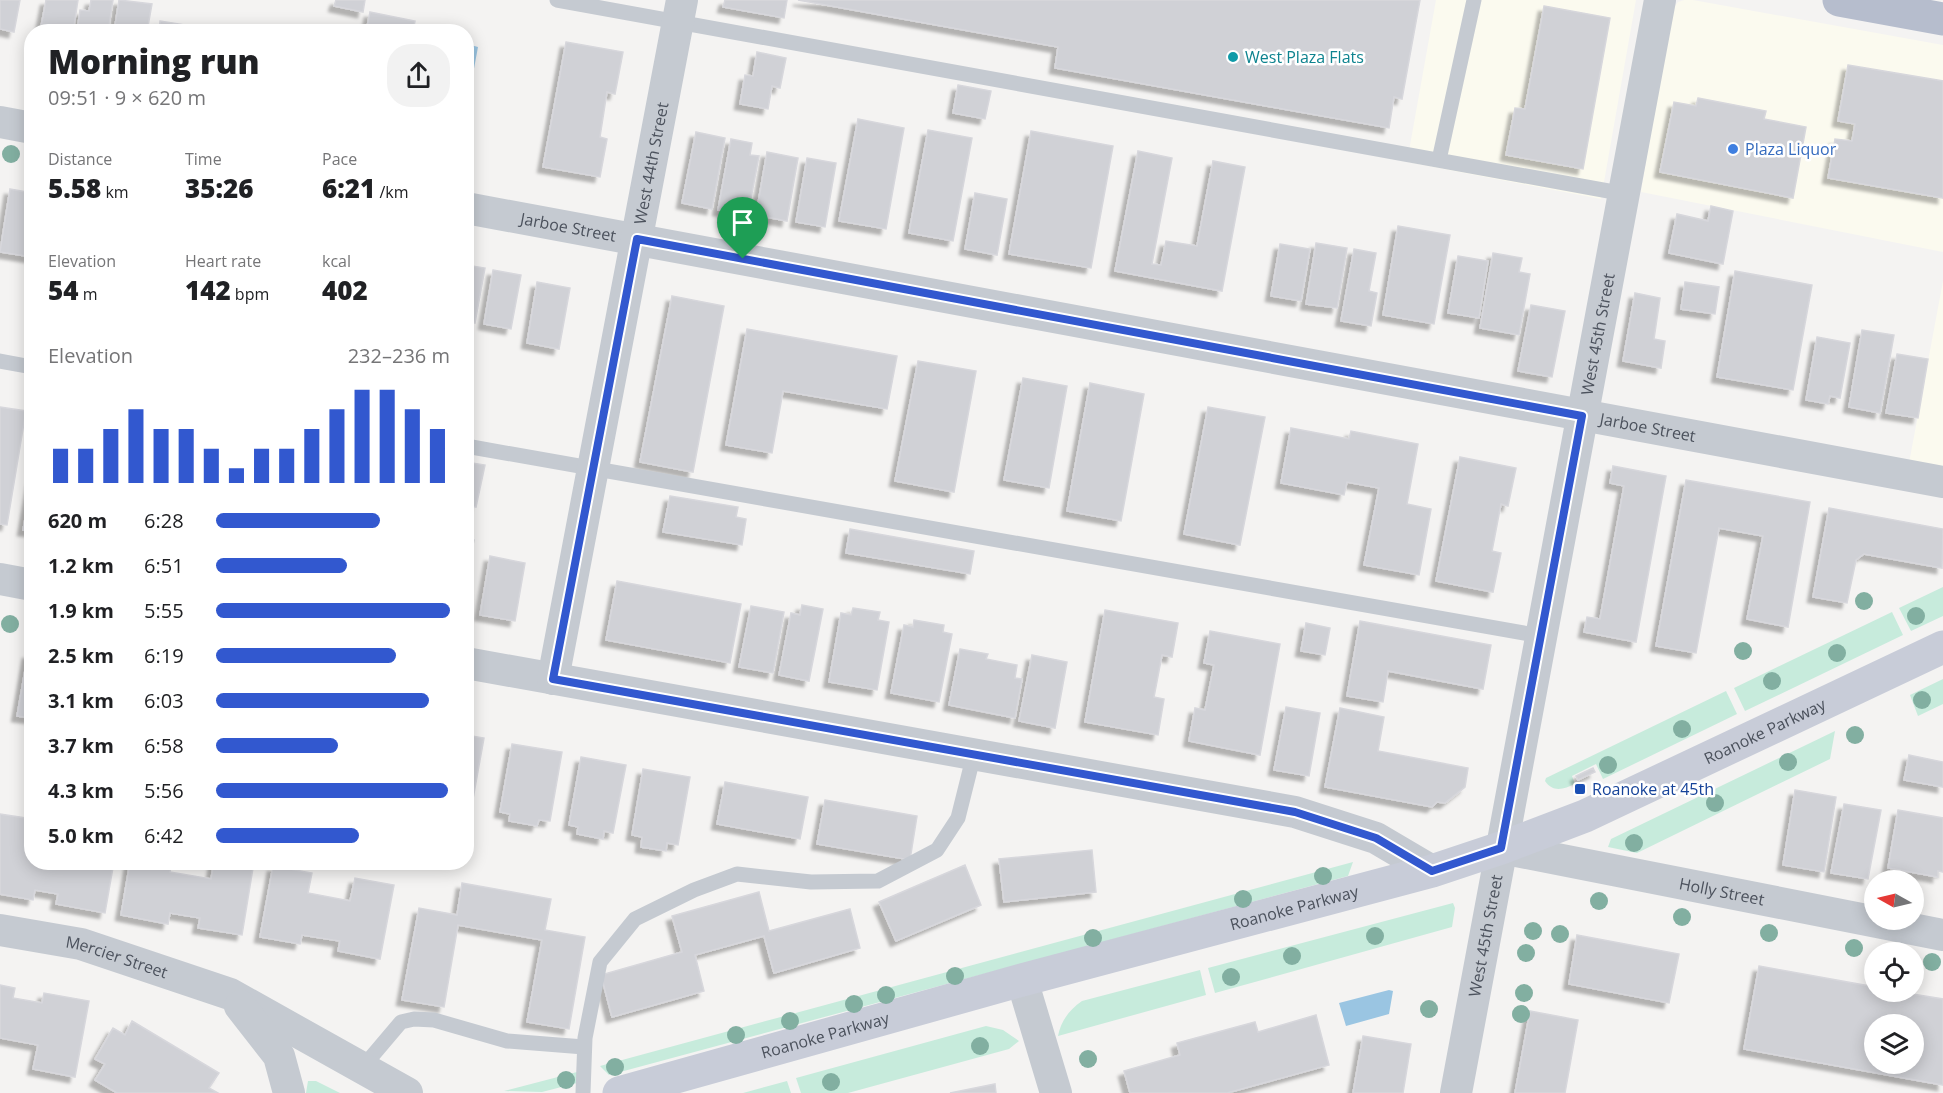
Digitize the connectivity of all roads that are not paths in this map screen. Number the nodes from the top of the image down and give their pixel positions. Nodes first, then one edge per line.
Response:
1 (556, 0) edge
2 (1474, 0) edge
3 (1660, 0) edge
4 (1839, 0) edge
5 (680, 11) edge
6 (1943, 19) edge
7 (0, 122) edge
8 (24, 126) edge
9 (1439, 160) junction
10 (1625, 194) junction
11 (474, 209) edge
12 (637, 239) junction
13 (0, 361) edge
14 (24, 366) edge
15 (1582, 416) junction
16 (474, 448) edge
17 (593, 470) junction
18 (1943, 482) edge
19 (0, 579) edge
20 (24, 584) edge
21 (1541, 636) junction
22 (1943, 647) edge
23 (474, 664) edge
24 (553, 679) junction
25 (974, 754) junction
26 (1501, 848) junction
27 (1432, 871) junction
28 (0, 930) edge
29 (1943, 935) edge
30 (1022, 980) junction
31 (230, 994) junction
32 (584, 1047) junction
33 (362, 1068) junction
34 (289, 1093) edge
35 (407, 1093) edge
36 (583, 1093) edge
37 (619, 1093) edge
38 (1056, 1093) edge
39 (1455, 1093) edge

1 - 5 lane
2 - 9 lane
3 - 10 street, West 45th Street
4 - 6 main road
5 - 9 lane
5 - 12 street, West 44th Street
7 - 8 street
9 - 10 lane
10 - 15 street, West 45th Street
11 - 12 street, Jarboe Street
12 - 15 street, Jarboe Street
12 - 17 street, West 44th Street
13 - 14 lane
15 - 18 street, Jarboe Street
15 - 21 street, West 45th Street
16 - 17 lane
17 - 21 lane
17 - 24 street, West 44th Street
19 - 20 street
21 - 26 street, West 45th Street
22 - 26 street, Roanoke Parkway
23 - 24 street
24 - 25 street
25 - 27 street
25 - 32 lane
26 - 27 street, Roanoke Parkway
26 - 29 street, Holly Street
26 - 39 street, West 45th Street
27 - 30 street, Roanoke Parkway
28 - 31 street, Mercier Street
30 - 37 street, Roanoke Parkway
30 - 38 street
31 - 33 street, Mercier Street
31 - 34 street
32 - 33 lane
32 - 36 lane
33 - 35 street, Mercier Street

